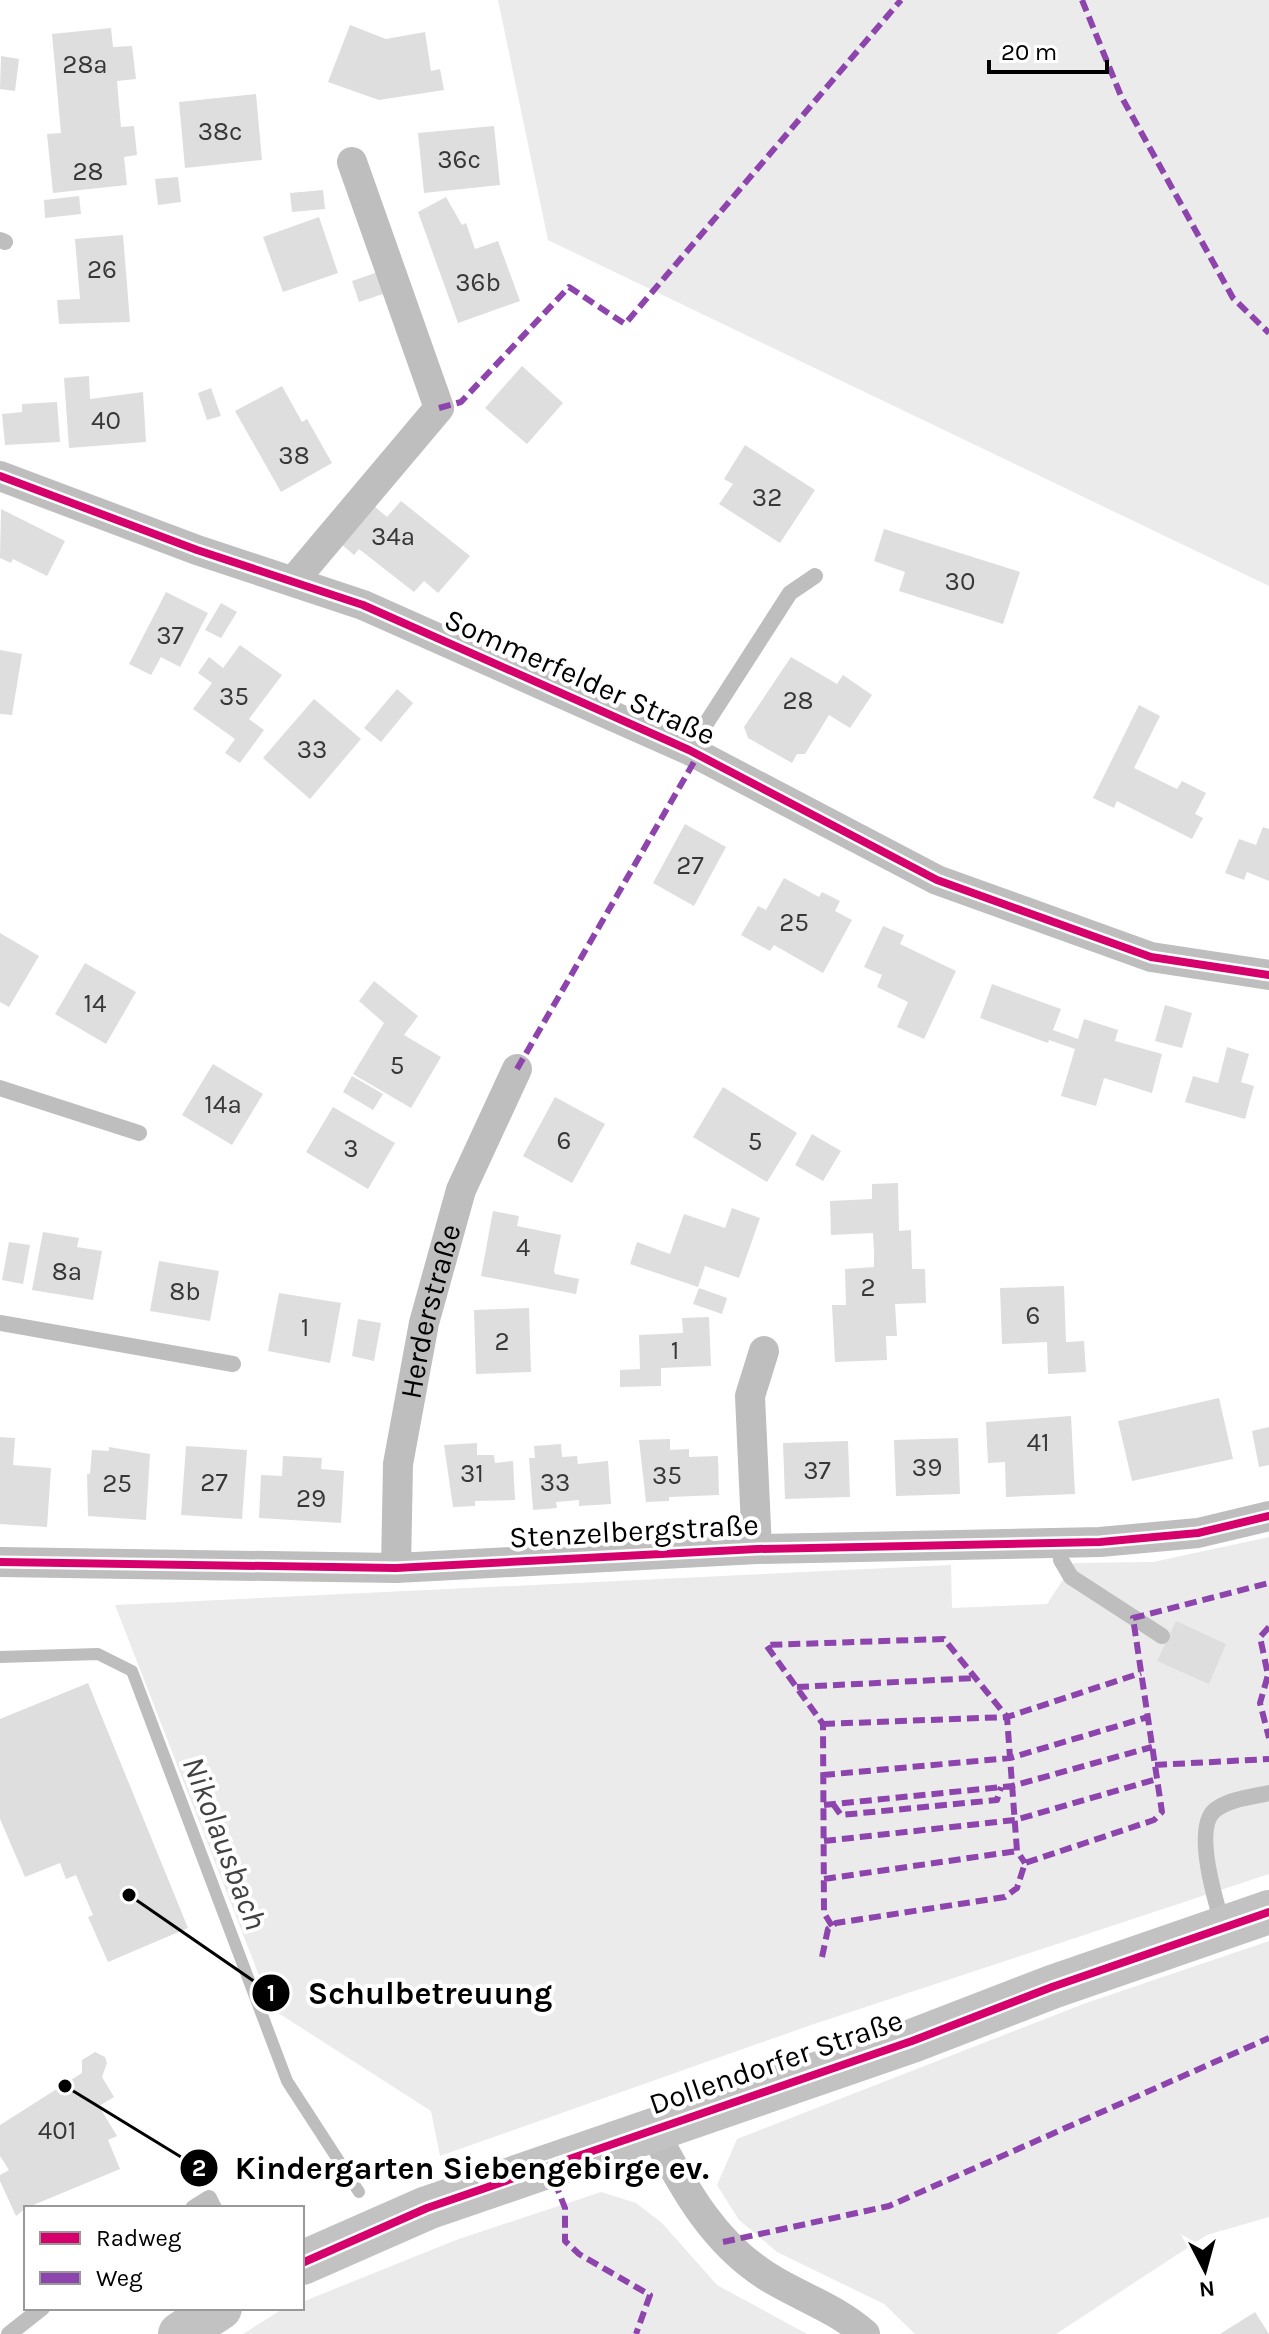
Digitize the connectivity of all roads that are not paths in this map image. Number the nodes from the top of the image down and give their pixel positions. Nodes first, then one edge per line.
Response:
1 (352, 162) dead end
2 (0, 476) edge
3 (815, 576) dead end
4 (295, 579) junction
5 (689, 750) junction
6 (1269, 975) edge
7 (517, 1069) dead end
8 (0, 1088) edge
9 (139, 1133) dead end
10 (0, 1323) edge
11 (764, 1351) dead end
12 (233, 1364) dead end
13 (1269, 1516) edge
14 (1060, 1543) junction
15 (757, 1549) junction
16 (0, 1562) edge
17 (396, 1568) junction
18 (1162, 1636) dead end
19 (1269, 1793) edge
20 (1269, 1912) edge
21 (1224, 1927) junction
22 (653, 2129) junction
23 (196, 2206) edge
24 (213, 2206) edge
25 (304, 2262) edge
26 (39, 2310) edge
27 (217, 2310) edge
28 (9, 2334) edge
29 (180, 2334) edge
30 (865, 2334) edge

1 - 4 street
2 - 4 street, Sommerfelder Straße
3 - 5 lane
4 - 5 street, Sommerfelder Straße
5 - 6 street, Sommerfelder Straße
7 - 17 street, Herderstraße
8 - 9 lane
10 - 12 lane
11 - 15 street
13 - 14 street, Stenzelbergstraße
14 - 15 street, Stenzelbergstraße
14 - 18 lane
15 - 17 street, Stenzelbergstraße
16 - 17 street, Stenzelbergstraße
19 - 21 lane
20 - 21 main road, Dollendorfer Straße
21 - 22 main road, Dollendorfer Straße
22 - 25 main road, Dollendorfer Straße
22 - 30 street
23 - 24 lane
26 - 28 lane
27 - 29 main road

